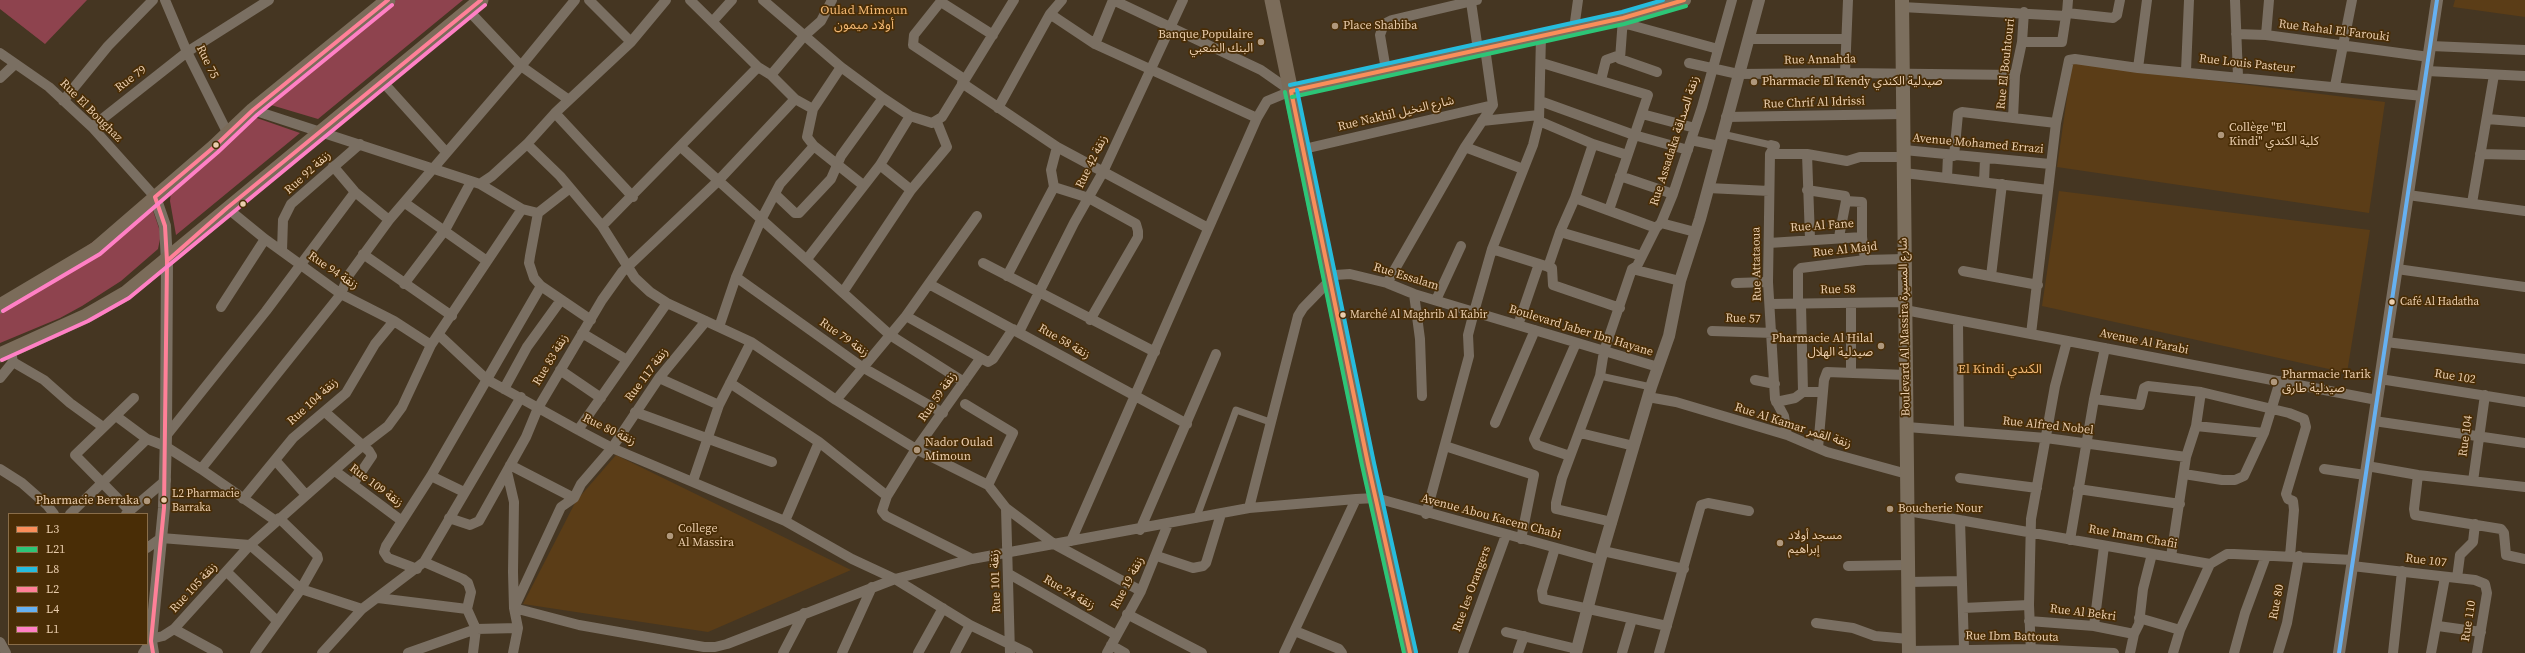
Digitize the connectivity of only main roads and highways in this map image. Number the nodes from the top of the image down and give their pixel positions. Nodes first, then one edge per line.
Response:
1 (388, 0) edge
2 (481, 0) edge
3 (1272, 0) edge
4 (1684, 0) edge
5 (1902, 3) edge
6 (1291, 91) junction
7 (0, 306) edge
8 (8, 356) edge
9 (1909, 648) edge
10 (1410, 653) edge

1 - 7 main road
2 - 8 main road
3 - 6 main road
4 - 6 main road
5 - 9 main road, Boulevard Al Massira شارع المسيرة
6 - 10 main road

